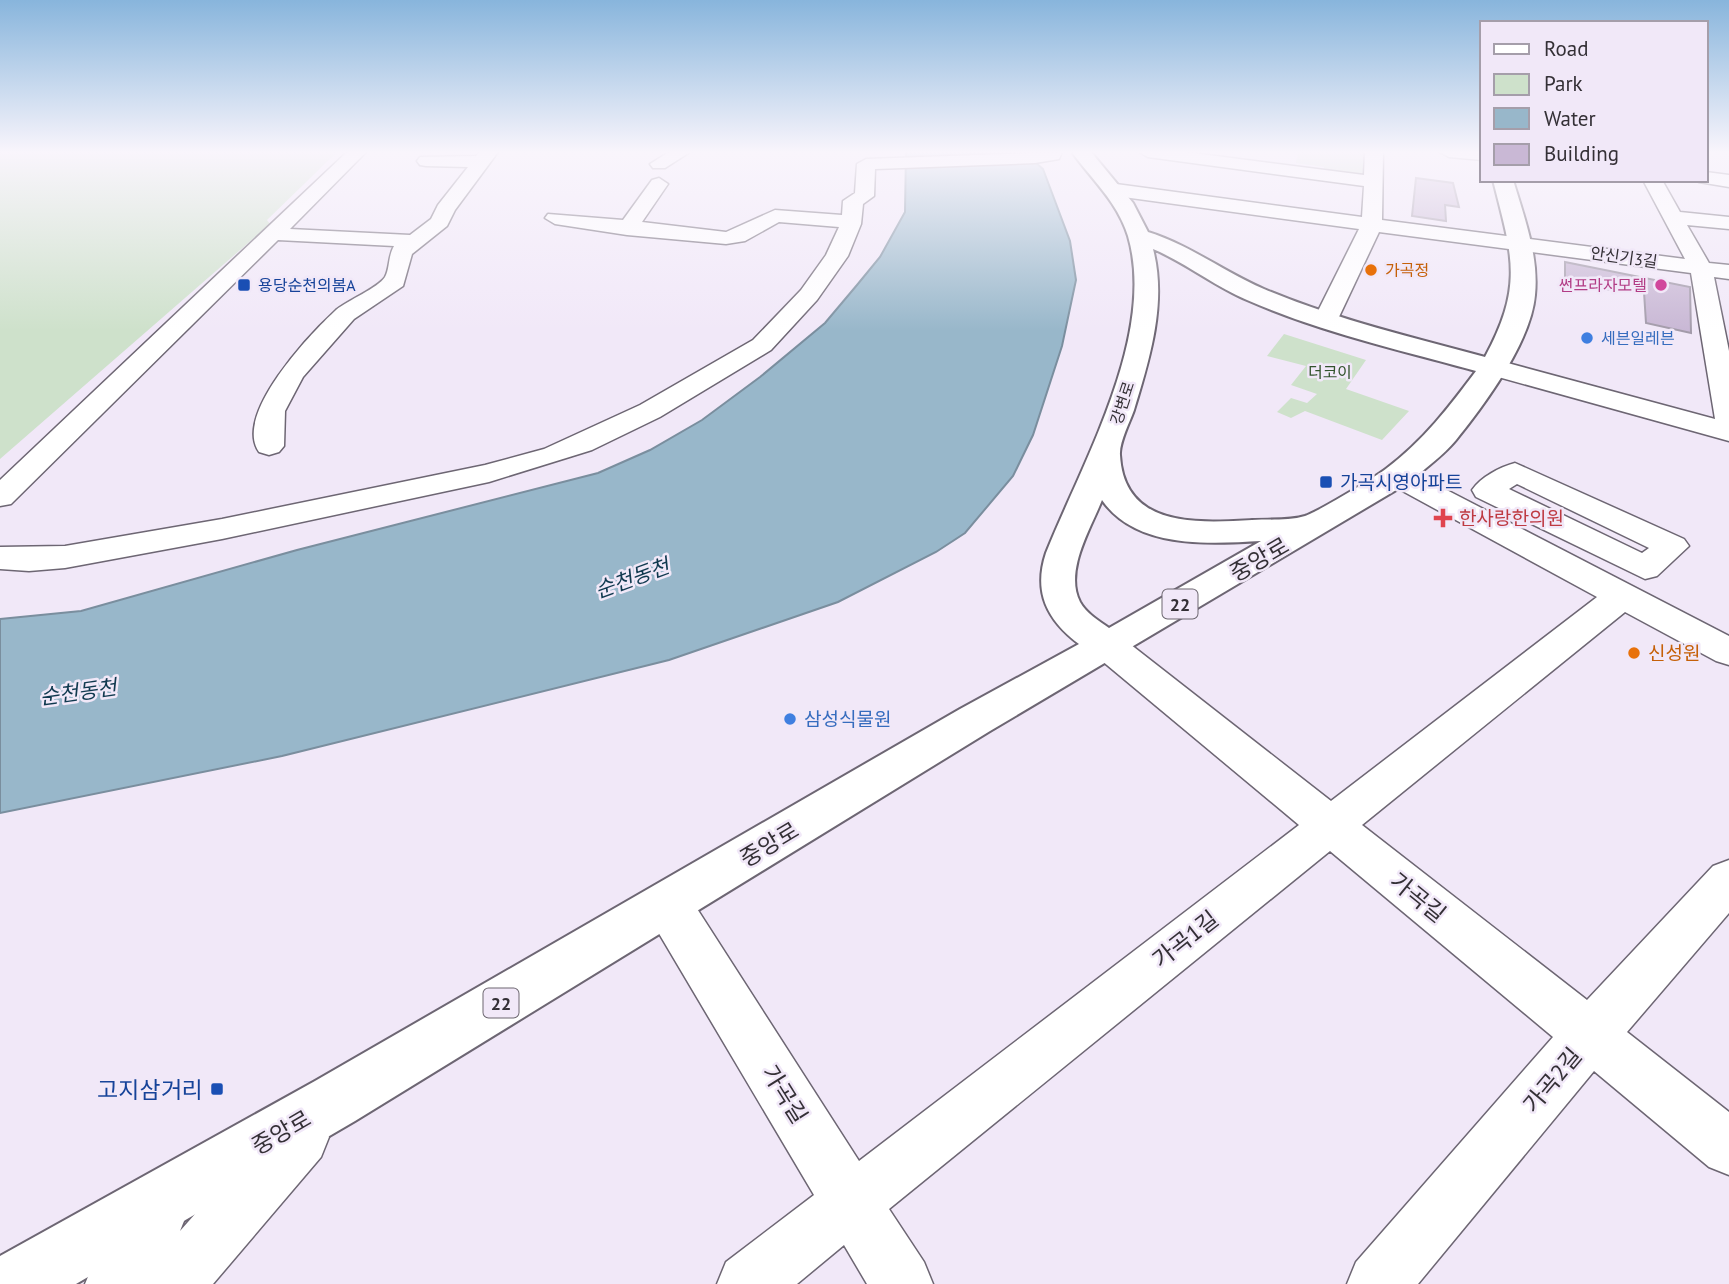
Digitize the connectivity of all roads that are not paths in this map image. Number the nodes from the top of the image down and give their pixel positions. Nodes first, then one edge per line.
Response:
1 (296, 212) edge
2 (443, 212) edge
3 (637, 212) edge
4 (852, 212) edge
5 (1127, 212) edge
6 (1281, 212) edge
7 (1373, 212) edge
8 (1511, 212) edge
9 (1671, 212) edge
10 (1674, 217) junction
11 (555, 219) dead end
12 (851, 222) junction
13 (1729, 223) edge
14 (1372, 224) junction
15 (627, 229) junction
16 (274, 234) junction
17 (1140, 237) junction
18 (412, 241) junction
19 (1520, 244) junction
20 (1701, 268) junction
21 (1729, 272) edge
22 (1326, 319) junction
23 (1493, 367) junction
24 (1725, 378) edge
25 (1729, 420) edge
26 (1729, 432) edge
27 (269, 446) dead end
28 (1104, 456) junction
29 (1397, 477) junction
30 (0, 497) edge
31 (1540, 516) junction
32 (1317, 525) junction
33 (1512, 536) junction
34 (0, 558) edge
35 (1622, 596) junction
36 (1722, 639) edge
37 (1108, 646) junction
38 (1329, 825) junction
39 (1729, 880) edge
40 (668, 905) junction
41 (1590, 1035) junction
42 (335, 1101) junction
43 (1729, 1147) edge
44 (165, 1199) junction
45 (852, 1202) junction
46 (14, 1284) edge
47 (116, 1284) edge
48 (173, 1284) edge
49 (748, 1284) edge
50 (902, 1284) edge
51 (1378, 1284) edge

1 - 16 street
2 - 18 street
3 - 15 street
4 - 12 street
5 - 17 main road, 강변로
6 - 14 street, 안신기3길
7 - 14 street
8 - 19 main road, 중앙로 / 22
9 - 10 street
10 - 13 street
10 - 20 street
11 - 15 street
12 - 15 street
12 - 34 street
14 - 19 street, 안신기3길
14 - 22 street
16 - 18 street
16 - 30 street
17 - 22 main road
17 - 28 main road, 강변로
18 - 27 street
19 - 20 street, 안신기3길
19 - 23 main road, 중앙로 / 22
20 - 21 street, 안신기3길
20 - 24 street
22 - 23 main road
23 - 26 street
23 - 29 main road, 중앙로 / 22
24 - 25 street
28 - 32 main road
28 - 37 main road, 강변로
29 - 32 main road, 중앙로 / 22
29 - 33 street
31 - 31 street
31 - 33 street
32 - 37 main road, 중앙로 / 22
33 - 35 street
35 - 36 street
35 - 38 street, 가곡1길
37 - 38 street, 가곡길
37 - 40 main road, 중앙로 / 22
38 - 41 street, 가곡길
38 - 45 street, 가곡1길
39 - 41 street, 가곡2길
40 - 42 main road, 중앙로 / 22
40 - 45 street, 가곡길
41 - 43 street, 가곡길
41 - 51 street, 가곡2길
42 - 44 main road, 중앙로 / 22
42 - 48 street
44 - 46 main road, 중앙로 / 22
44 - 47 street
45 - 49 street, 가곡1길
45 - 50 street, 가곡길

